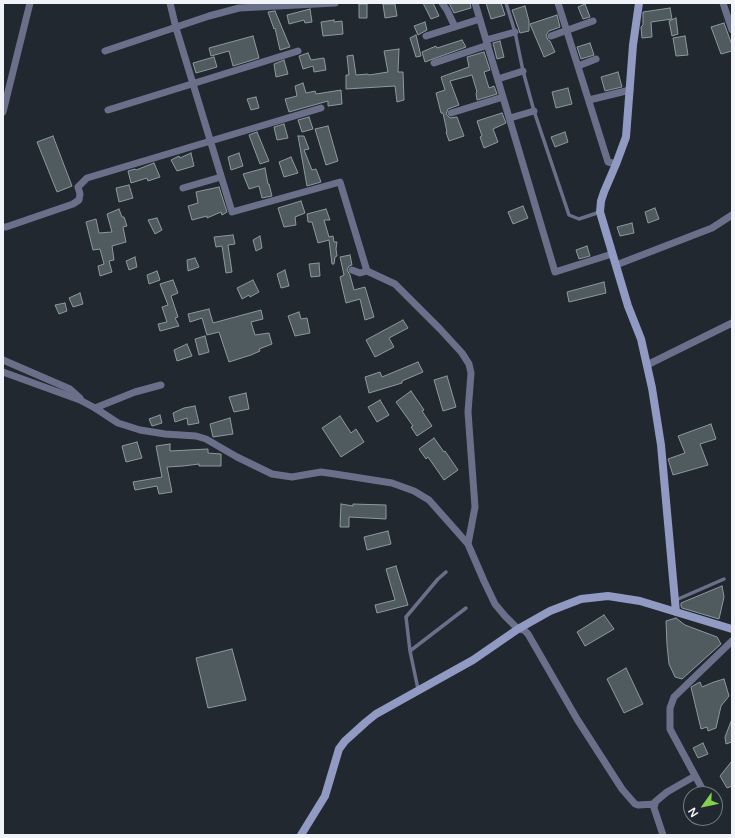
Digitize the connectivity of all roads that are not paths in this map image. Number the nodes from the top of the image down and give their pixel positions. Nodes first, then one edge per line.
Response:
1 (30, 3) edge
2 (170, 3) edge
3 (335, 3) edge
4 (442, 3) edge
5 (475, 3) edge
6 (506, 3) edge
7 (558, 3) edge
8 (639, 3) edge
9 (723, 3) edge
10 (480, 19) junction
11 (593, 22) dead end
12 (455, 27) junction
13 (176, 28) junction
14 (567, 30) junction
15 (732, 30) edge
16 (515, 32) junction
17 (426, 36) dead end
18 (551, 36) dead end
19 (487, 43) junction
20 (105, 51) dead end
21 (298, 51) dead end
22 (596, 59) dead end
23 (434, 63) dead end
24 (578, 66) junction
25 (523, 71) junction
26 (498, 79) junction
27 (193, 83) junction
28 (630, 90) junction
29 (503, 97) junction
30 (589, 100) junction
31 (321, 108) dead end
32 (108, 110) dead end
33 (534, 111) junction
34 (3, 112) edge
35 (451, 113) dead end
36 (510, 118) junction
37 (210, 140) junction
38 (616, 164) junction
39 (221, 177) junction
40 (183, 188) dead end
41 (600, 212) junction
42 (732, 215) edge
43 (3, 227) edge
44 (612, 254) junction
45 (616, 264) junction
46 (352, 270) dead end
47 (367, 271) junction
48 (732, 322) edge
49 (3, 360) edge
50 (647, 365) junction
51 (3, 372) edge
52 (162, 386) dead end
53 (85, 403) junction
54 (96, 408) junction
55 (468, 544) junction
56 (446, 572) dead end
57 (724, 579) dead end
58 (675, 601) junction
59 (466, 608) dead end
60 (676, 612) junction
61 (518, 629) junction
62 (732, 629) edge
63 (732, 641) edge
64 (410, 651) junction
65 (419, 690) junction
66 (695, 776) junction
67 (701, 786) edge
68 (655, 804) junction
69 (301, 835) edge
70 (663, 835) edge

1 - 34 street
2 - 13 street
3 - 13 street
4 - 12 street
5 - 10 street
6 - 16 lane
7 - 14 street
8 - 28 street
9 - 15 street
10 - 12 street
10 - 19 street
11 - 14 street
12 - 17 street
13 - 20 street
13 - 27 street
14 - 18 street
14 - 24 street
16 - 19 street
16 - 25 lane
19 - 23 street
19 - 26 street
21 - 27 street
22 - 24 street
24 - 30 street
25 - 26 street
25 - 33 lane
26 - 29 street
27 - 32 street
27 - 37 street
28 - 30 street
28 - 38 street
29 - 35 street
29 - 36 street
30 - 38 street
31 - 37 street
33 - 36 street
33 - 41 lane
36 - 44 street
37 - 39 street
37 - 43 street
38 - 41 street
39 - 40 street
39 - 47 street
41 - 44 street
42 - 45 street
44 - 45 street
45 - 50 street
46 - 47 street
47 - 55 street
48 - 50 street
49 - 53 street
50 - 58 street
51 - 53 street
52 - 54 street
53 - 54 street
54 - 55 street
55 - 61 street
56 - 64 lane
57 - 58 lane
58 - 60 street
59 - 64 lane
60 - 61 street
60 - 62 street
61 - 65 street
61 - 68 street
63 - 66 street
64 - 65 lane
65 - 69 street
66 - 67 street
66 - 68 street
68 - 70 street

